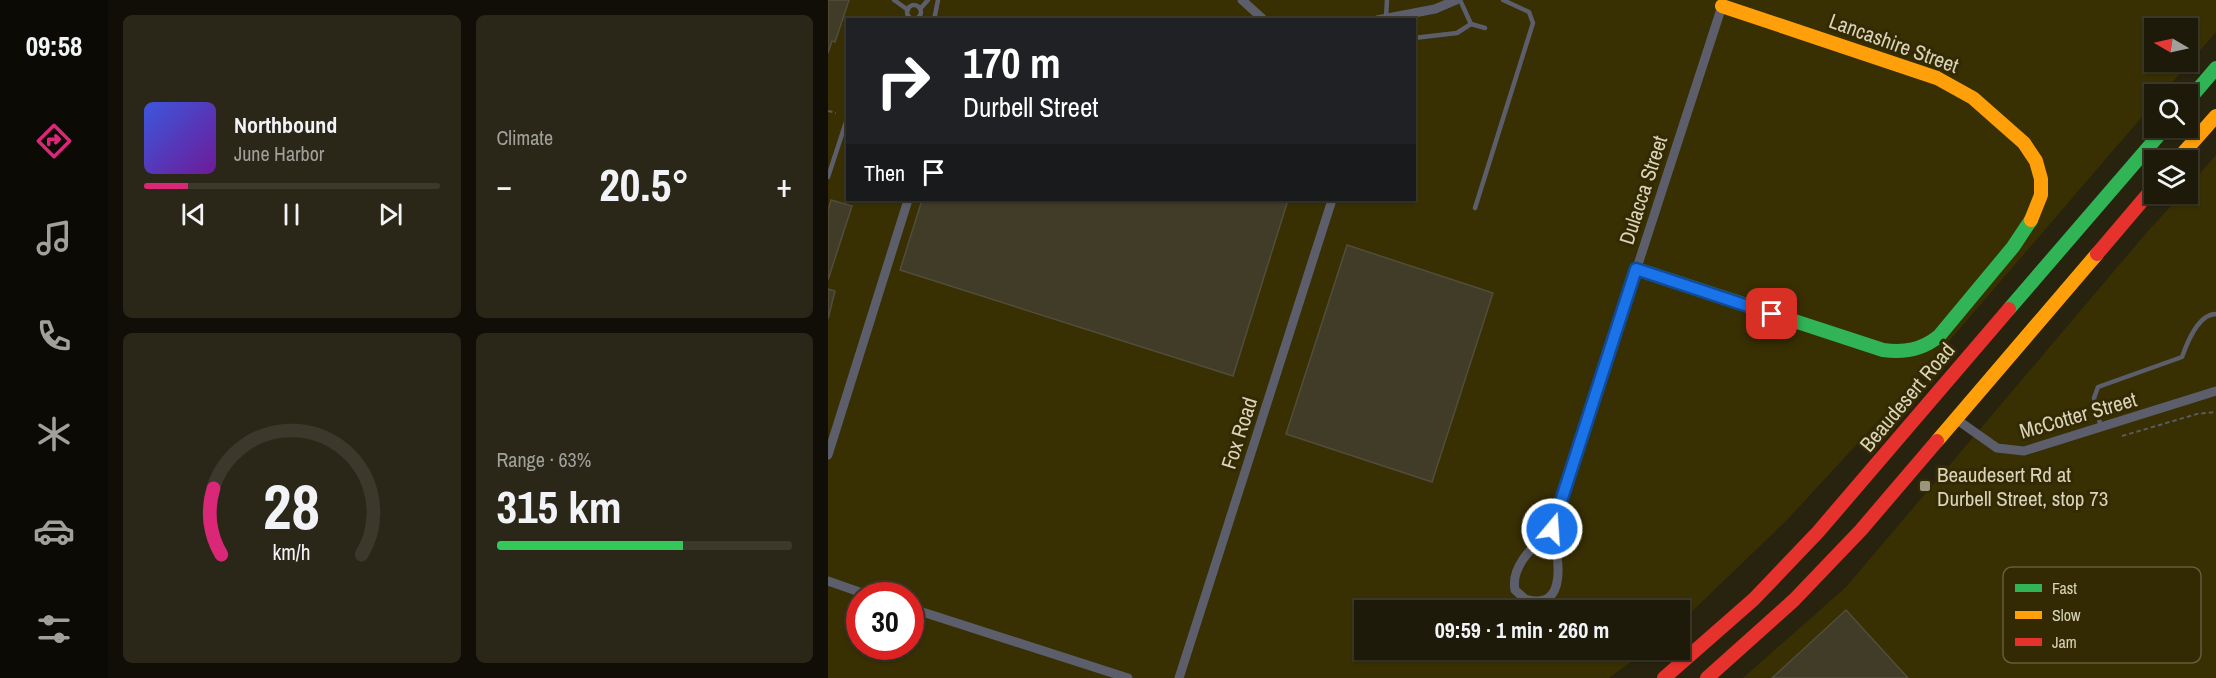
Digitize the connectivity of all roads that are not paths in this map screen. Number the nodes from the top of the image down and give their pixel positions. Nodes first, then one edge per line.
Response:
1 (894, 0) edge
2 (928, 0) edge
3 (938, 0) edge
4 (1242, 0) edge
5 (1387, 0) edge
6 (1458, 0) edge
7 (1503, 0) edge
8 (1723, 3) edge
9 (920, 9) junction
10 (908, 10) junction
11 (1406, 17) edge
12 (911, 18) edge
13 (915, 18) edge
14 (934, 18) edge
15 (1262, 18) edge
16 (1382, 18) edge
17 (1471, 24) junction
18 (1485, 28) dead end
19 (1416, 38) edge
20 (2216, 68) edge
21 (2198, 89) edge
22 (2216, 116) edge
23 (846, 121) edge
24 (2156, 138) edge
25 (2186, 150) edge
26 (831, 159) edge
27 (828, 177) edge
28 (2144, 200) edge
29 (908, 201) edge
30 (1332, 201) edge
31 (1475, 208) dead end
32 (1636, 269) junction
33 (2216, 314) edge
34 (2216, 391) edge
35 (1956, 419) junction
36 (2101, 428) junction
37 (828, 455) edge
38 (1552, 529) junction
39 (828, 581) edge
40 (846, 587) edge
41 (924, 612) edge
42 (1128, 678) edge
43 (1179, 678) edge
44 (1664, 678) edge
45 (1707, 678) edge

1 - 10 lane
2 - 9 lane
3 - 14 lane
4 - 15 street
5 - 16 lane
6 - 11 street
6 - 17 lane
7 - 31 lane
8 - 32 street, Dulacca Street
8 - 32 main road, Lancashire Street
9 - 10 lane
9 - 13 lane
10 - 12 lane
17 - 18 lane
17 - 19 lane
20 - 21 main road
22 - 25 main road
23 - 26 lane
24 - 44 main road, Beaudesert Road
26 - 27 lane
28 - 35 main road
29 - 37 street
30 - 43 street, Fox Road
32 - 38 street, Dulacca Street
33 - 36 lane
34 - 36 street, McCotter Street
35 - 36 street, McCotter Street
35 - 45 main road
38 - 38 street, Dulacca Street
39 - 40 street
41 - 42 street

